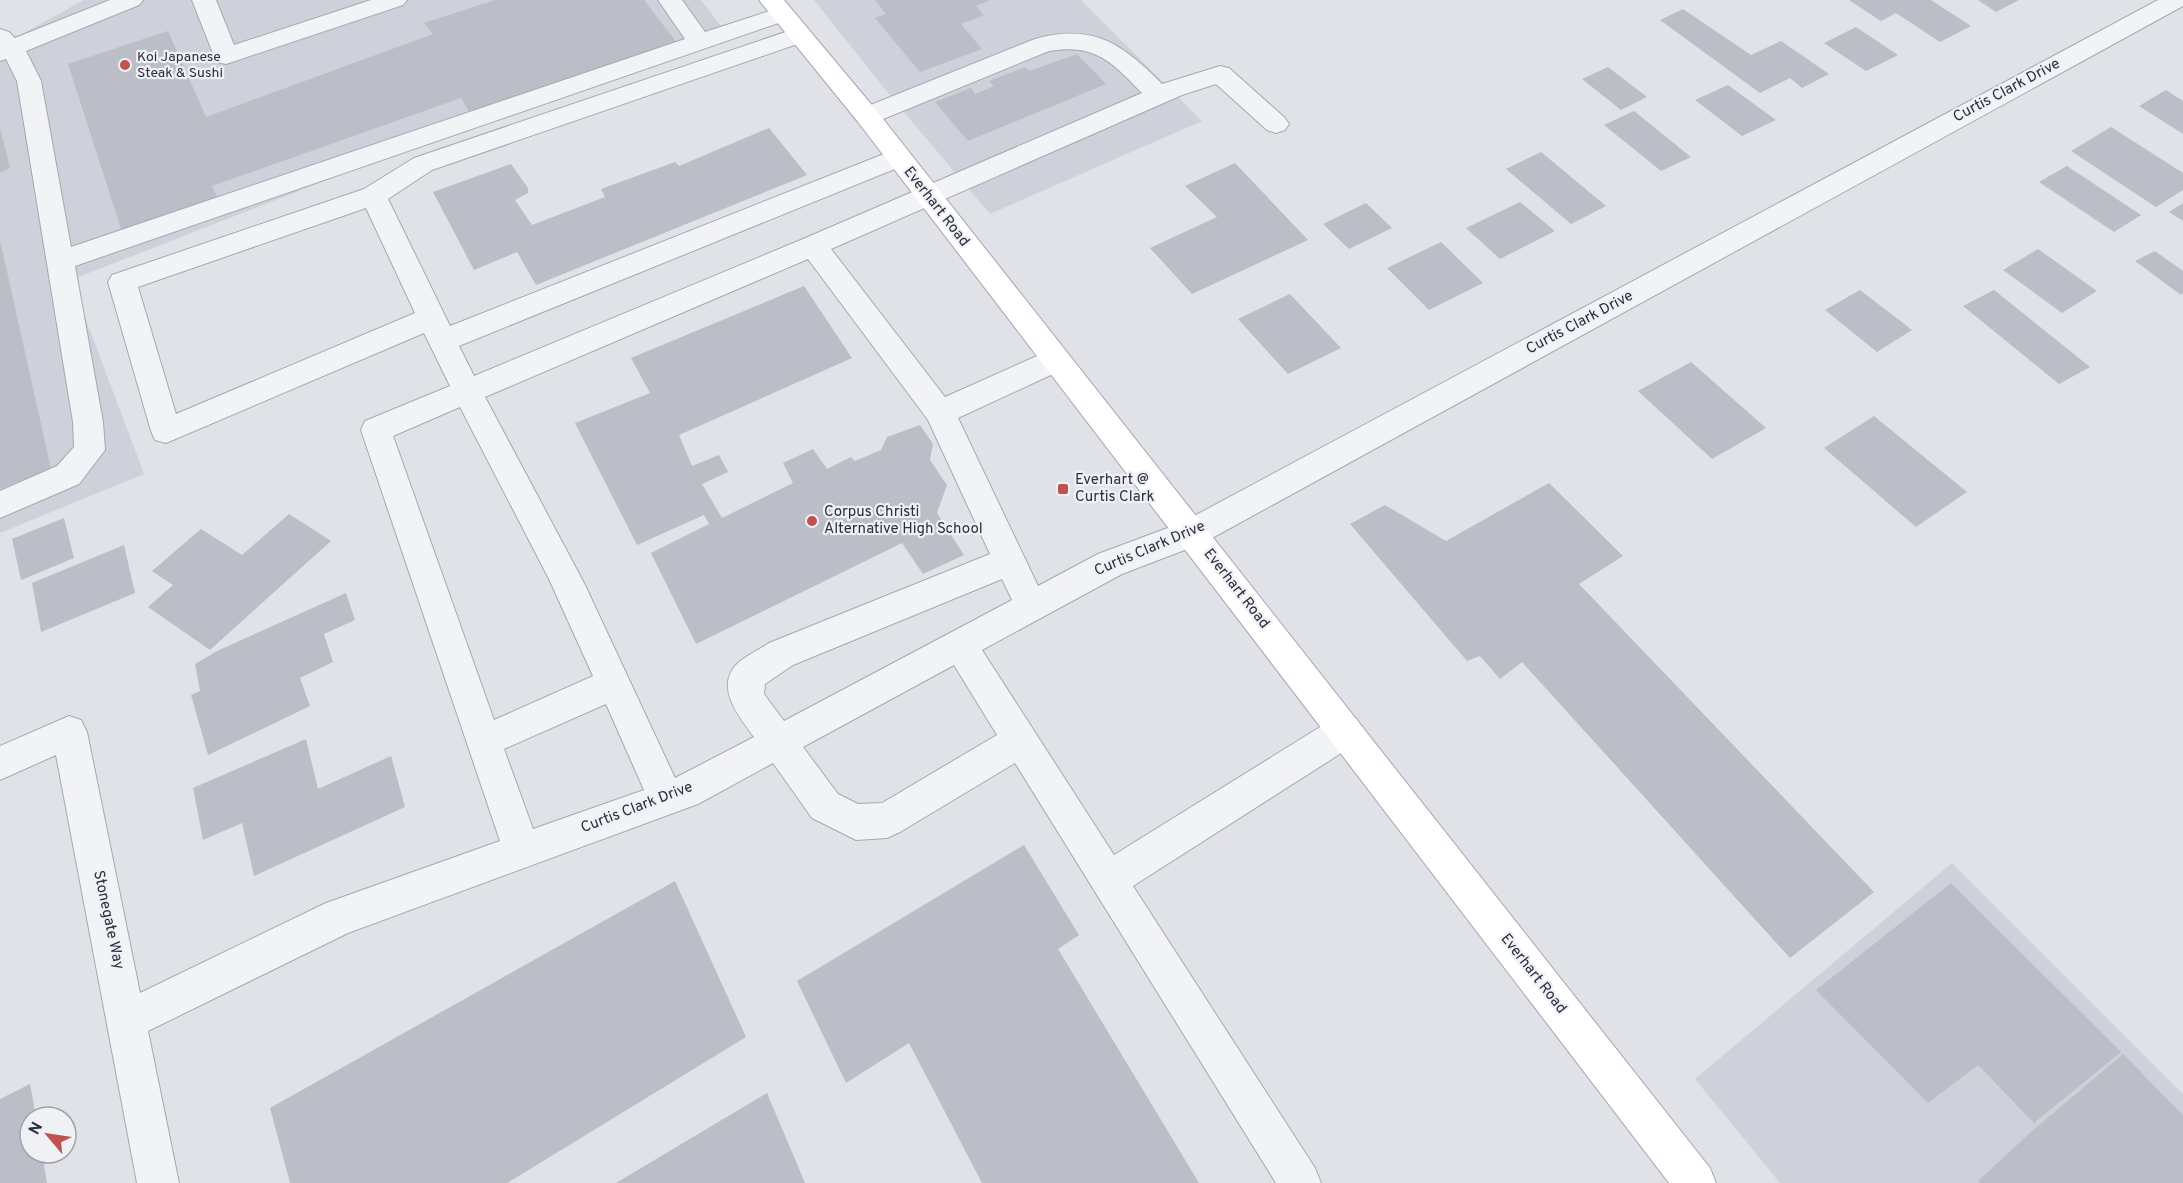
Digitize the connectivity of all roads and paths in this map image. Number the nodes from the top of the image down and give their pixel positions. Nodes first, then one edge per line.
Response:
1 (131, 0) edge
2 (204, 0) edge
3 (395, 0) edge
4 (670, 0) edge
5 (2176, 0) edge
6 (785, 16) edge
7 (700, 42) junction
8 (4, 46) edge
9 (1159, 96) junction
10 (867, 116) junction
11 (1276, 124) dead end
12 (898, 158) junction
13 (373, 196) junction
14 (928, 198) junction
15 (813, 246) junction
16 (60, 261) junction
17 (438, 328) junction
18 (1056, 360) junction
19 (467, 392) junction
20 (940, 413) junction
21 (0, 505) edge
22 (1192, 533) junction
23 (1009, 561) junction
24 (1031, 606) junction
25 (959, 645) junction
26 (613, 684) junction
27 (1345, 731) junction
28 (484, 741) junction
29 (779, 741) junction
30 (1020, 741) junction
31 (0, 763) edge
32 (666, 799) junction
33 (522, 850) junction
34 (1108, 880) junction
35 (128, 1020) junction
36 (158, 1183) edge
37 (1300, 1183) edge
38 (1695, 1183) edge

1 - 8 street
2 - 3 street
4 - 7 street
5 - 22 street, Curtis Clark Drive
6 - 7 street
6 - 10 main road, Everhart Road
6 - 13 street
7 - 16 street
8 - 16 street
9 - 10 street
9 - 11 street
9 - 14 street
10 - 12 main road, Everhart Road
12 - 14 main road, Everhart Road
12 - 17 street
13 - 17 street
13 - 17 street
14 - 15 street
14 - 18 main road, Everhart Road
15 - 19 street
15 - 20 street
16 - 21 street
17 - 19 street
18 - 20 street
18 - 22 main road, Everhart Road
19 - 26 street
19 - 28 street
20 - 23 street
22 - 24 street, Curtis Clark Drive
22 - 27 main road, Everhart Road
23 - 24 street
23 - 29 street
24 - 25 street, Curtis Clark Drive
25 - 29 street, Curtis Clark Drive
25 - 30 street
26 - 28 street
26 - 32 street
27 - 34 street
27 - 38 main road, Everhart Road
28 - 33 street
29 - 30 street
29 - 32 street, Curtis Clark Drive
30 - 34 street
31 - 35 street, Stonegate Way
32 - 33 street, Curtis Clark Drive
33 - 35 street, Curtis Clark Drive
34 - 37 street
35 - 36 street, Stonegate Way

